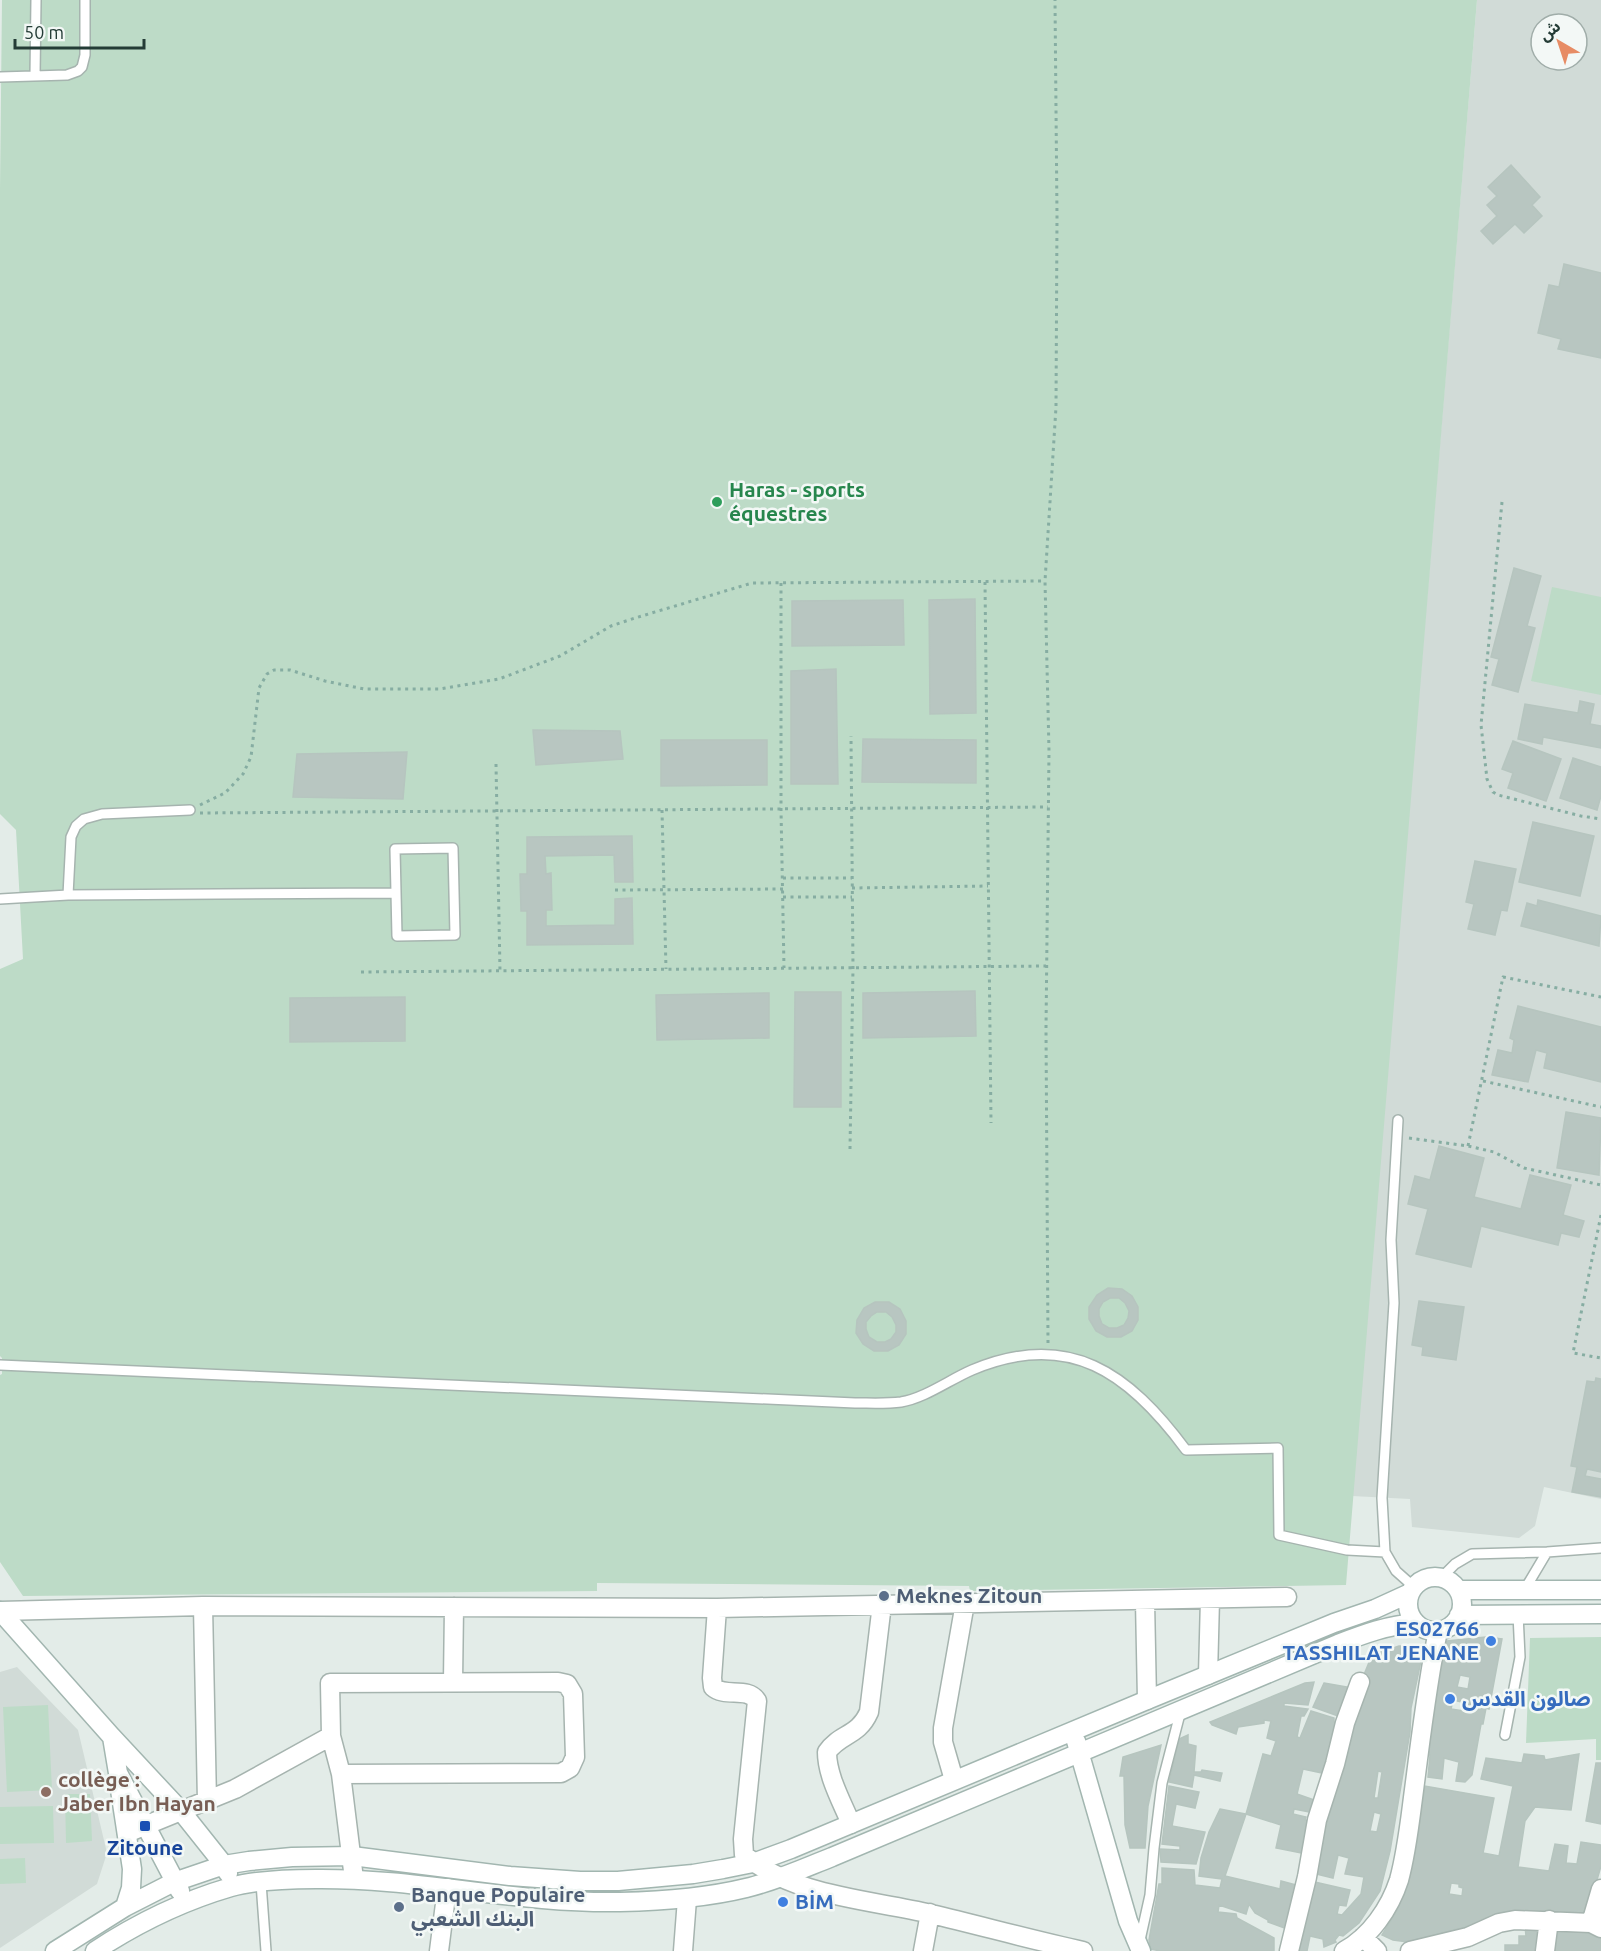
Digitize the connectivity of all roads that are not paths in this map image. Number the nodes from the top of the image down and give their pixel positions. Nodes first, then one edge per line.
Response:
1 (36, 0) edge
2 (85, 0) edge
3 (35, 76) junction
4 (0, 77) edge
5 (190, 810) road end
6 (396, 893) junction
7 (68, 895) junction
8 (0, 898) edge
9 (1398, 1120) dead end
10 (0, 1365) edge
11 (1601, 1548) edge
12 (1385, 1552) junction
13 (1547, 1552) junction
14 (1442, 1577) junction
15 (1525, 1589) junction
16 (1412, 1590) junction
17 (1459, 1590) junction
18 (1601, 1590) edge
19 (1287, 1597) dead end
20 (1210, 1599) junction
21 (1145, 1601) junction
22 (965, 1603) junction
23 (882, 1604) junction
24 (203, 1606) junction
25 (454, 1607) junction
26 (717, 1608) junction
27 (0, 1611) edge
28 (1518, 1614) junction
29 (1601, 1614) edge
30 (1460, 1615) junction
31 (1416, 1623) junction
32 (1438, 1631) junction
33 (1208, 1675) junction
34 (453, 1681) junction
35 (1360, 1682) dead end
36 (1148, 1700) junction
37 (1181, 1710) junction
38 (1072, 1731) junction
39 (1505, 1734) dead end
40 (331, 1736) junction
41 (112, 1737) junction
42 (1080, 1752) junction
43 (118, 1773) junction
44 (341, 1774) junction
45 (954, 1780) junction
46 (207, 1802) junction
47 (182, 1811) junction
48 (851, 1824) junction
49 (145, 1826) junction
50 (127, 1833) junction
51 (352, 1856) junction
52 (753, 1863) junction
53 (224, 1865) junction
54 (779, 1878) junction
55 (354, 1879) junction
56 (174, 1882) junction
57 (261, 1883) junction
58 (232, 1886) junction
59 (447, 1888) junction
60 (1601, 1889) edge
61 (687, 1899) junction
62 (187, 1902) junction
63 (125, 1907) junction
64 (930, 1913) junction
65 (1549, 1920) junction
66 (1596, 1925) edge
67 (1004, 1942) edge
68 (1140, 1948) edge
69 (1364, 1948) edge
70 (55, 1951) edge
71 (95, 1951) edge
72 (266, 1951) edge
73 (439, 1951) edge
74 (683, 1951) edge
75 (923, 1951) edge
76 (1080, 1951) edge
77 (1289, 1951) edge
78 (1410, 1951) edge
79 (1545, 1951) edge

1 - 3 lane
2 - 3 lane
3 - 4 lane
5 - 7 lane
6 - 6 lane
6 - 7 lane
7 - 8 lane
9 - 12 lane
10 - 12 lane
11 - 13 lane
12 - 16 lane
13 - 14 lane
13 - 15 lane
14 - 16 street
14 - 17 street
15 - 17 street
15 - 18 street
16 - 31 street
16 - 33 street
17 - 30 street
19 - 20 street
20 - 21 street
20 - 33 street
21 - 22 street
21 - 36 street
22 - 23 street
22 - 45 street
23 - 26 street
23 - 48 street
24 - 25 street
24 - 27 street
24 - 46 street
25 - 26 street
25 - 34 street
26 - 52 street
27 - 41 street
28 - 29 street
28 - 30 street
28 - 39 lane
30 - 32 street
31 - 32 street
31 - 37 street
32 - 69 street
33 - 36 street
34 - 40 street
34 - 44 street
35 - 77 street
36 - 38 street
37 - 42 street
37 - 68 lane
38 - 42 street
38 - 45 street
40 - 44 street
40 - 46 street
41 - 43 street
41 - 47 street
42 - 54 street
42 - 68 street
43 - 49 street
43 - 50 street
44 - 51 street
45 - 48 street
46 - 47 street
47 - 49 street
47 - 53 street
48 - 52 street
49 - 50 street
49 - 56 street
50 - 63 street
51 - 52 street
51 - 53 street
51 - 55 street
52 - 54 street
53 - 56 street
53 - 58 street
54 - 61 street
54 - 64 street
55 - 57 street
55 - 59 street
56 - 62 street
56 - 63 street
57 - 58 street
57 - 72 lane
58 - 62 street
59 - 61 street
59 - 73 street
60 - 66 street
61 - 74 street
62 - 71 street
63 - 70 street
64 - 67 street
64 - 75 street
65 - 66 street
65 - 78 street
65 - 79 street
67 - 76 street

